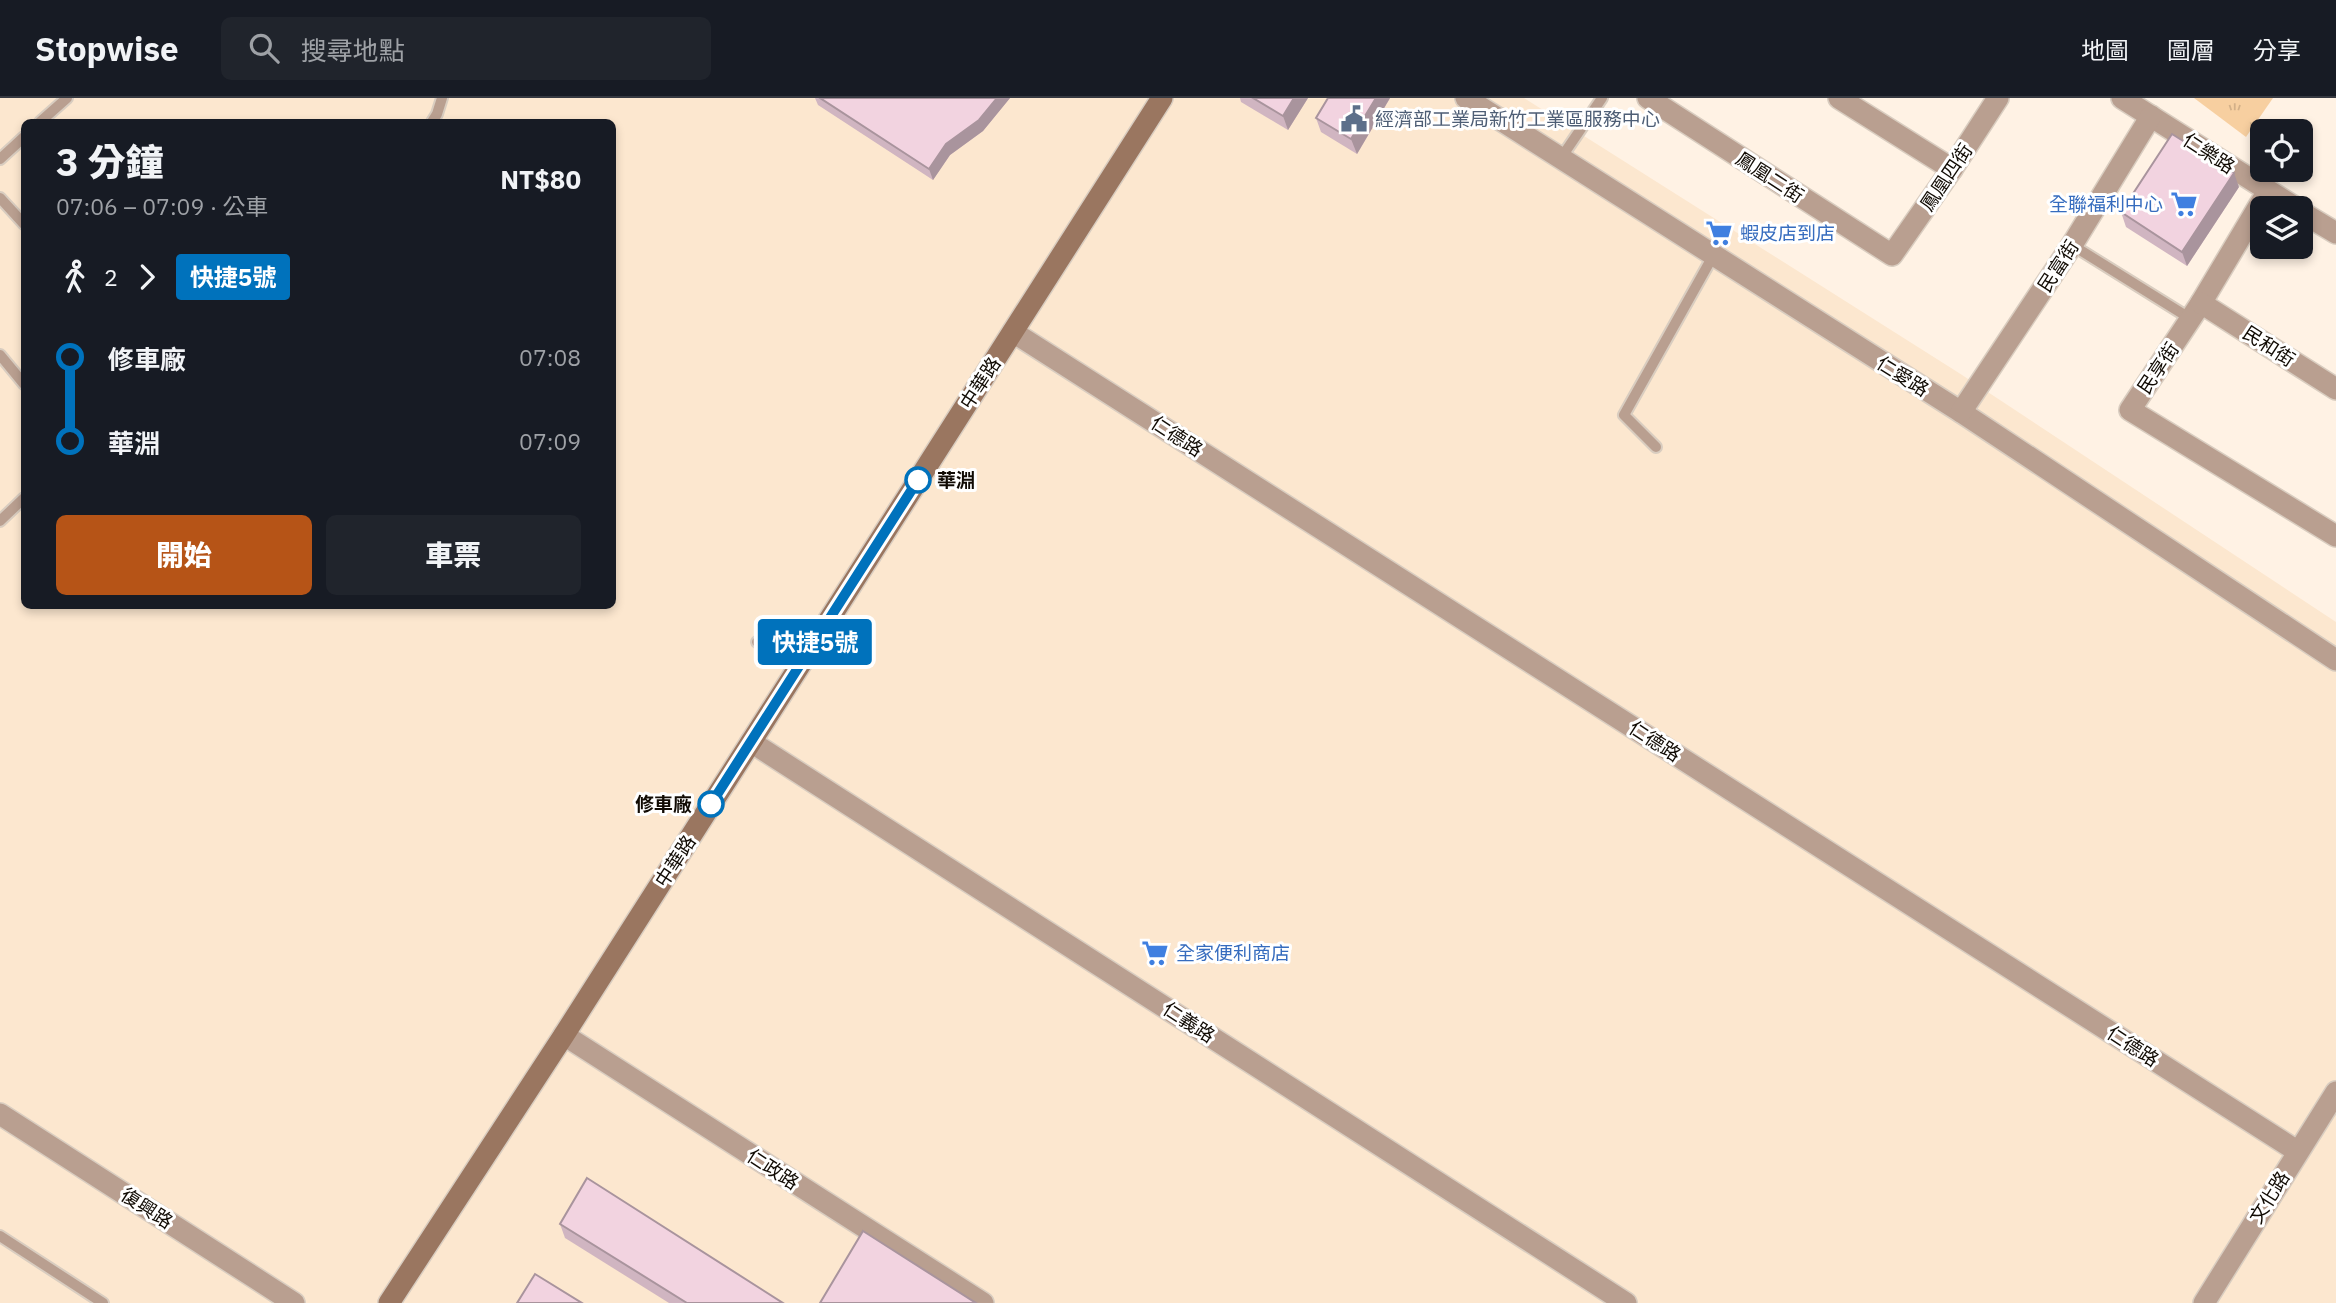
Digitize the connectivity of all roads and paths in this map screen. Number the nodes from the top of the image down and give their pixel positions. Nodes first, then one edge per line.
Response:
1 (67, 98) edge
2 (442, 98) edge
3 (1161, 98) edge
4 (1466, 98) edge
5 (1602, 98) edge
6 (1648, 98) edge
7 (1839, 98) edge
8 (1998, 98) edge
9 (2122, 98) edge
10 (2151, 116) junction
11 (43, 119) edge
12 (434, 119) edge
13 (21, 140) edge
14 (1561, 158) junction
15 (0, 159) edge
16 (1952, 169) junction
17 (2268, 191) junction
18 (2276, 196) edge
19 (0, 198) edge
20 (2313, 219) edge
21 (21, 221) edge
22 (2336, 233) edge
23 (2072, 245) junction
24 (1892, 255) joint
25 (1713, 256) junction
26 (2196, 311) junction
27 (1013, 332) junction
28 (0, 355) edge
29 (21, 380) edge
30 (2336, 389) edge
31 (1961, 412) junction
32 (1656, 447) dead end
33 (21, 501) edge
34 (0, 521) edge
35 (2336, 536) edge
36 (757, 642) dead end
37 (2336, 660) edge
38 (797, 670) junction
39 (751, 742) junction
40 (564, 1035) junction
41 (2336, 1092) edge
42 (0, 1114) edge
43 (2297, 1151) junction
44 (0, 1236) edge
45 (103, 1303) edge
46 (295, 1303) edge
47 (389, 1303) edge
48 (983, 1303) edge
49 (1626, 1303) edge
50 (2204, 1303) edge

1 - 11 lane
2 - 12 lane
3 - 27 street, 中華路
4 - 14 street, 仁愛路
5 - 14 lane
6 - 24 street, 鳳凰二街
7 - 16 street
8 - 16 street, 鳳凰四街
9 - 10 street, 仁樂路
10 - 17 street, 仁樂路
10 - 23 street, 民富街
13 - 15 lane
14 - 25 street, 仁愛路
16 - 24 street, 鳳凰四街
17 - 18 street, 仁樂路
17 - 26 street, 民享街
19 - 21 lane
20 - 22 street
23 - 26 lane
23 - 31 street, 民富街
25 - 31 street, 仁愛路
25 - 32 lane
26 - 30 street, 民和街
26 - 35 street, 民享街
27 - 38 street, 中華路
27 - 43 street, 仁德路
28 - 29 lane
31 - 37 street, 仁愛路
33 - 34 lane
36 - 38 lane
38 - 39 street, 中華路
39 - 40 street, 中華路
39 - 49 street, 仁義路
40 - 47 street, 中華路
40 - 48 street, 仁政路
41 - 43 street, 文化路
42 - 46 street, 復興路
43 - 50 street, 文化路
44 - 45 lane

